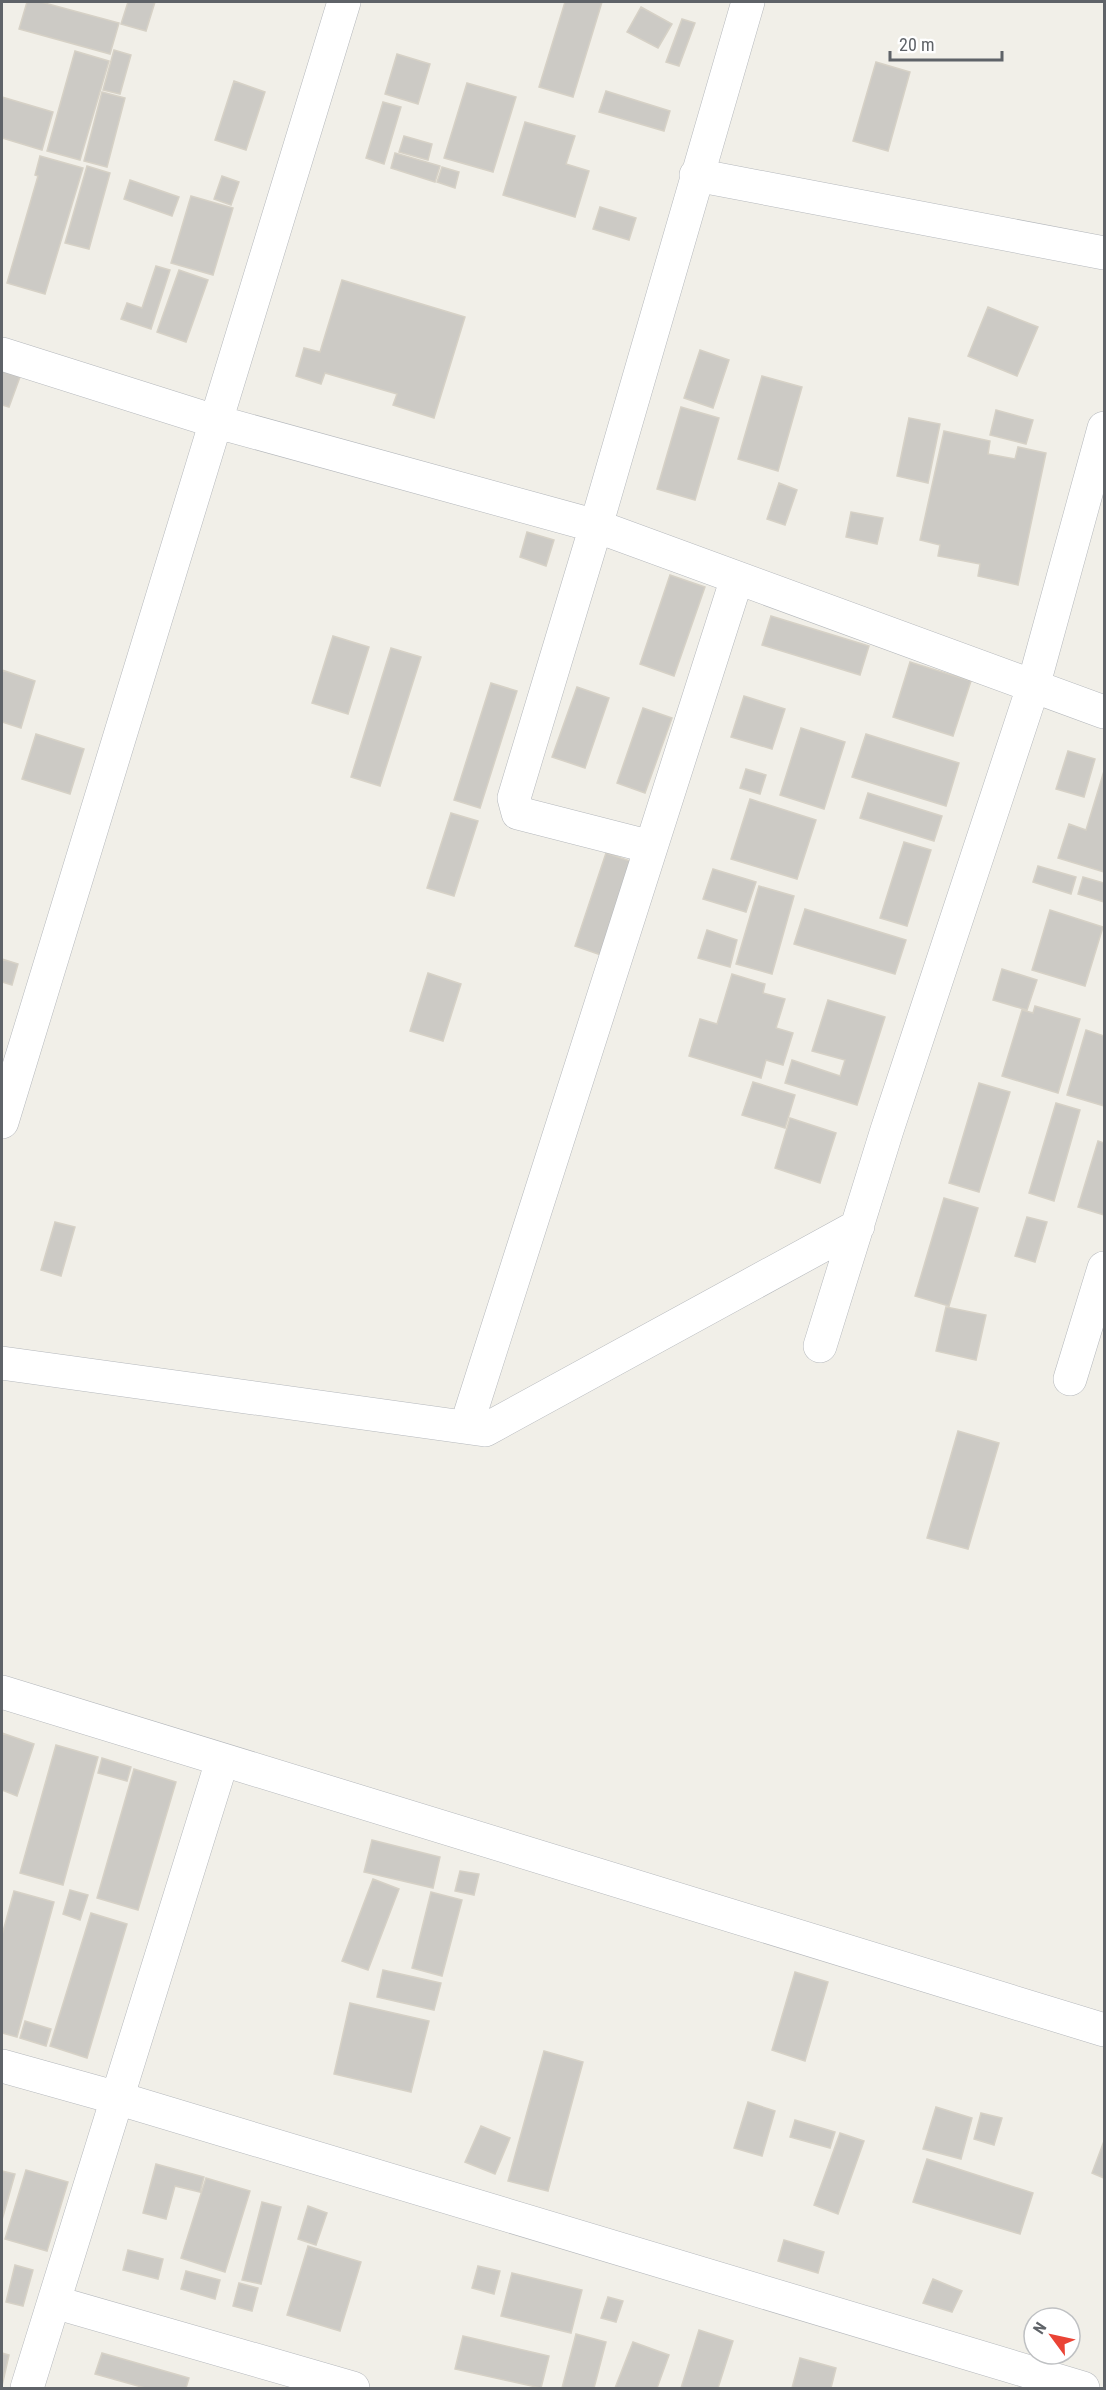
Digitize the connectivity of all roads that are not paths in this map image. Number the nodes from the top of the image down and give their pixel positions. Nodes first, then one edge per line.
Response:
1 (344, 2) edge
2 (748, 2) edge
3 (696, 175) junction
4 (1104, 254) edge
5 (2, 354) edge
6 (214, 422) junction
7 (1104, 428) edge
8 (596, 526) junction
9 (737, 578) junction
10 (1033, 687) junction
11 (1104, 712) edge
12 (651, 847) junction
13 (2, 1122) edge
14 (858, 1226) junction
15 (1104, 1268) edge
16 (820, 1346) dead end
17 (2, 1363) edge
18 (1070, 1379) dead end
19 (466, 1427) junction
20 (2, 1692) edge
21 (222, 1761) junction
22 (1104, 2030) edge
23 (2, 2066) edge
24 (117, 2098) junction
25 (54, 2302) junction
26 (27, 2388) edge
27 (353, 2388) edge
28 (1083, 2388) edge

1 - 6 street
2 - 3 street
3 - 4 street
3 - 8 street
5 - 6 street
6 - 8 street
6 - 13 street
7 - 10 street
8 - 9 street
8 - 12 street
9 - 10 street
9 - 12 street
10 - 11 street
10 - 14 street
12 - 19 street
14 - 16 street
14 - 19 street
15 - 18 street
17 - 19 street
20 - 21 street
21 - 22 street
21 - 24 street
23 - 24 street
24 - 25 street
24 - 28 street
25 - 26 street
25 - 27 street

